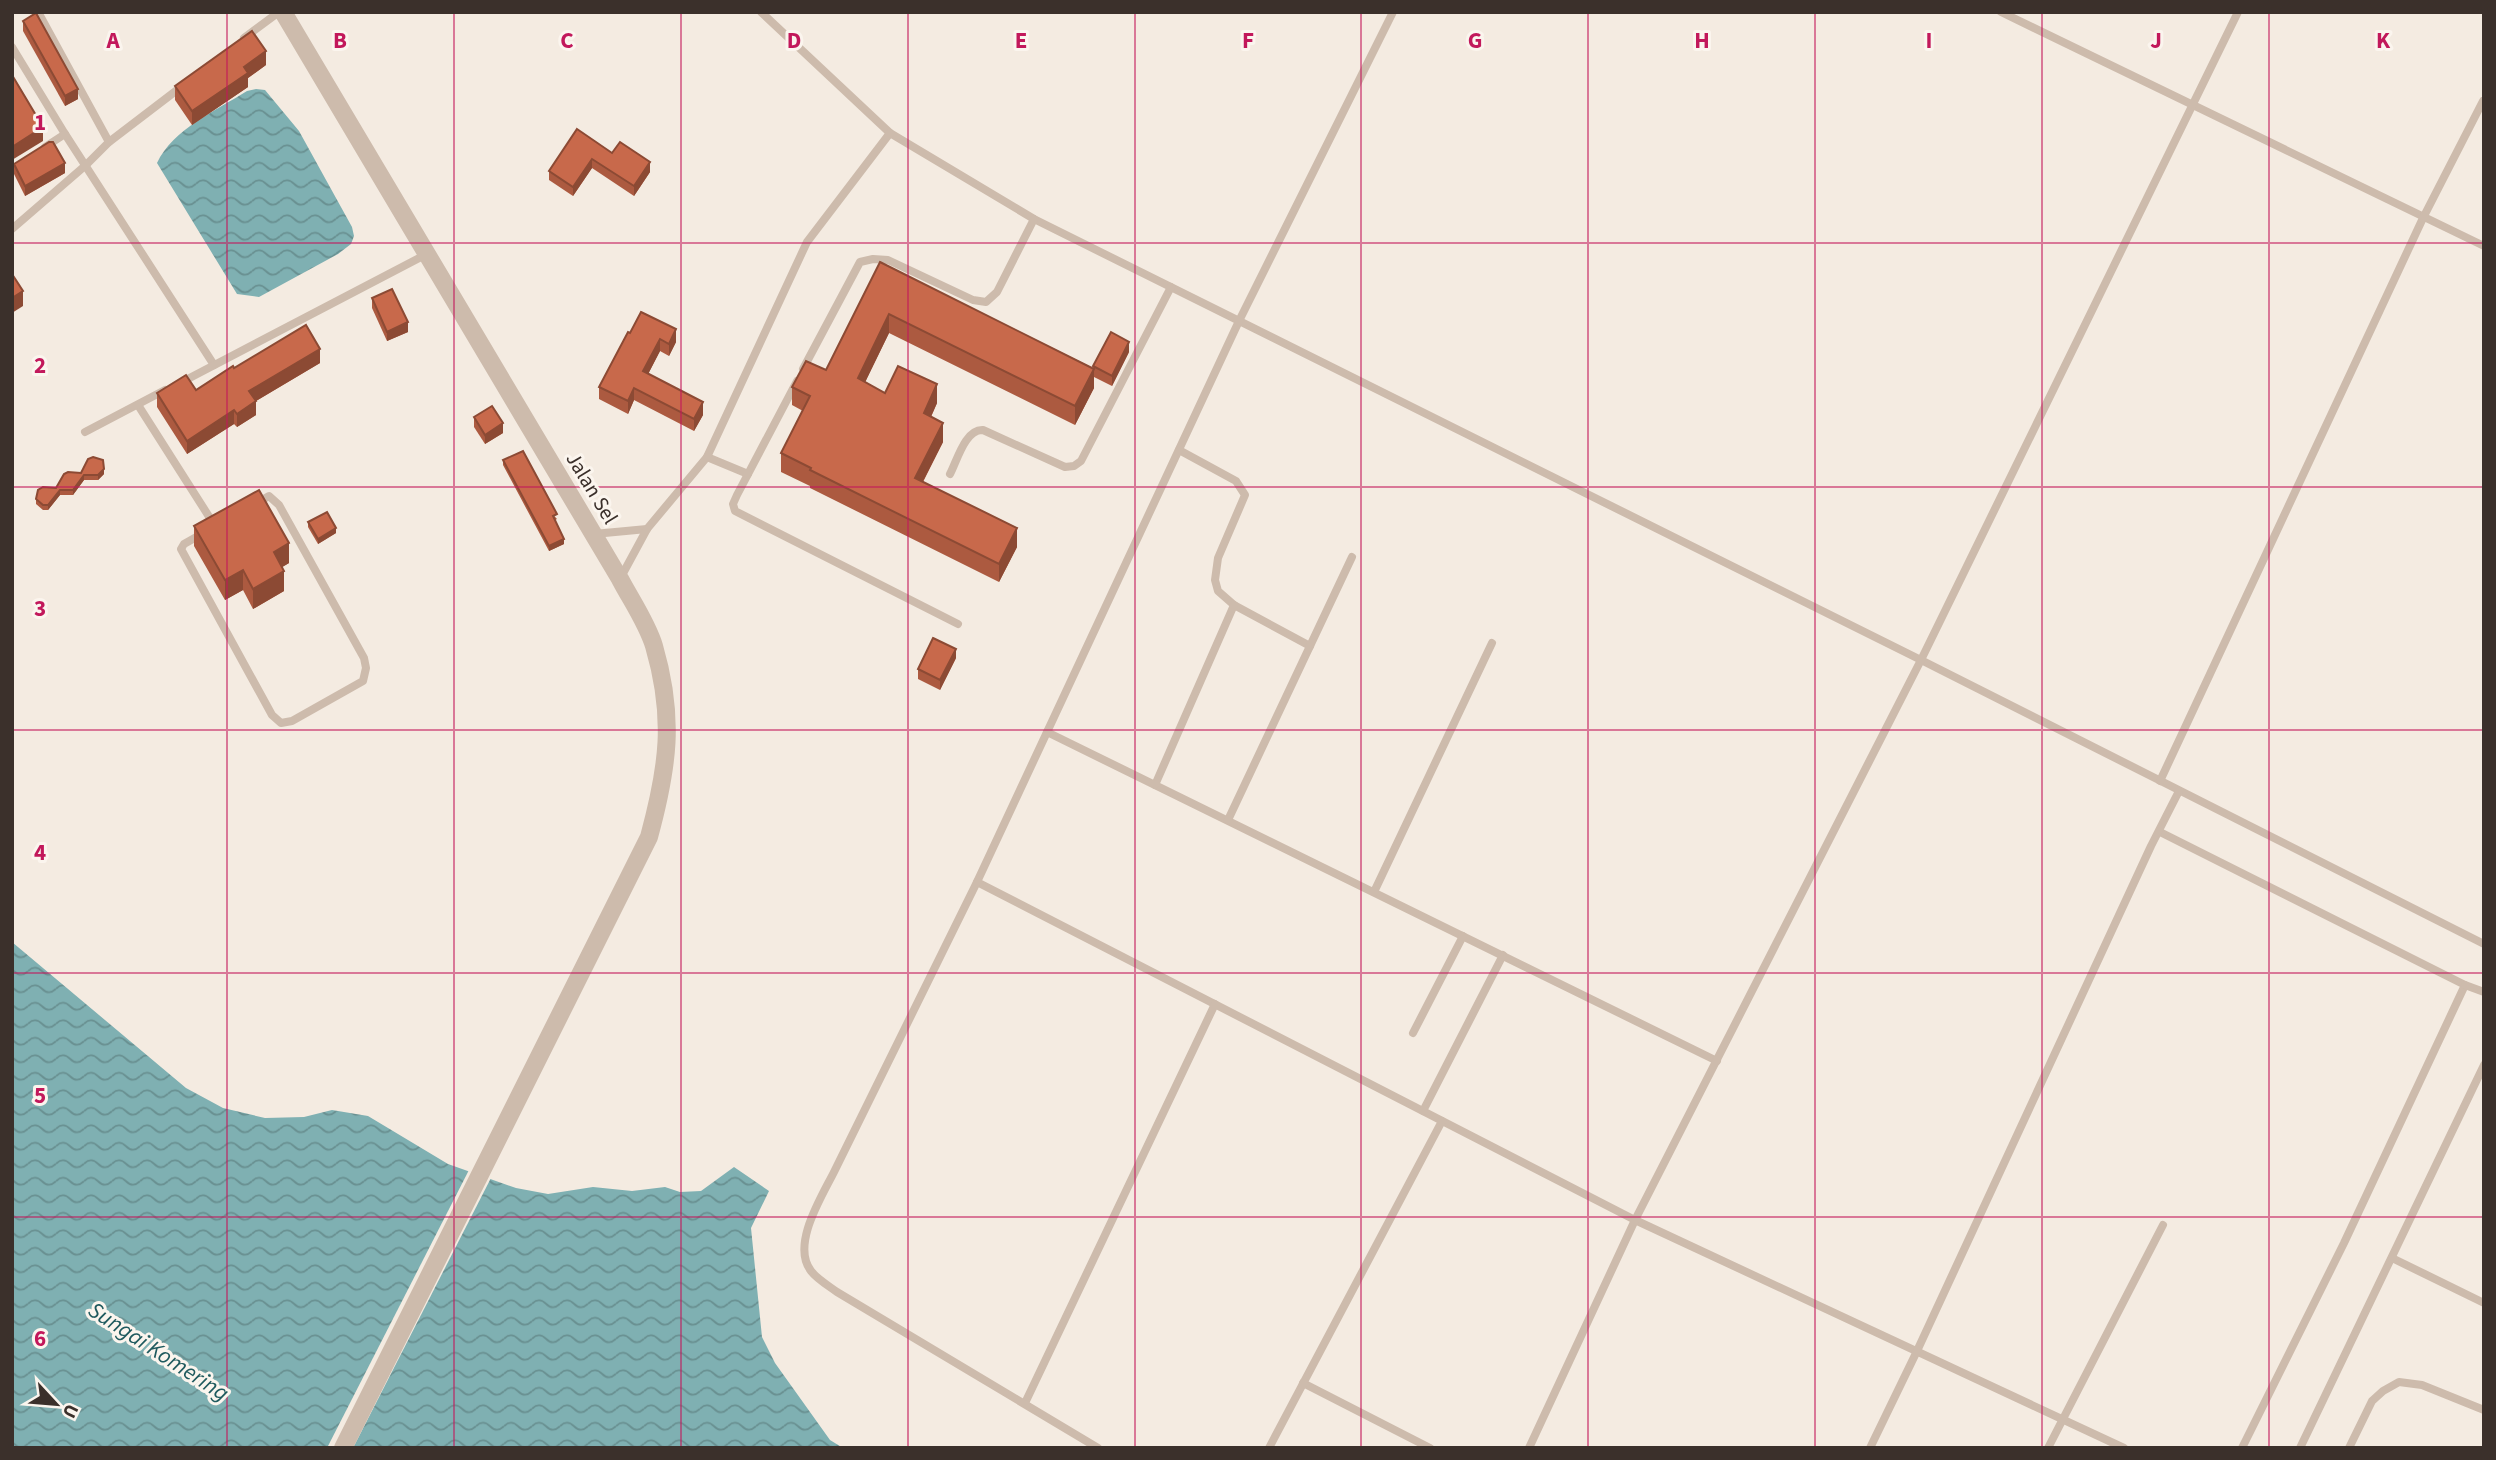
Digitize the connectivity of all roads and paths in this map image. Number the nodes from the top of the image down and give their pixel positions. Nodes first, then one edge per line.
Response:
1 (38, 12) edge
2 (281, 12) edge
3 (762, 12) edge
4 (1393, 12) edge
5 (2001, 12) edge
6 (2238, 12) edge
7 (236, 45) edge
8 (12, 47) edge
9 (194, 77) edge
10 (2483, 101) edge
11 (2192, 106) junction
12 (890, 133) junction
13 (65, 134) junction
14 (109, 142) junction
15 (33, 155) edge
16 (86, 165) junction
17 (2423, 218) junction
18 (1034, 219) junction
19 (14, 224) edge
20 (2484, 246) edge
21 (425, 255) junction
22 (1171, 287) junction
23 (1239, 320) junction
24 (214, 365) junction
25 (138, 405) junction
26 (85, 432) dead end
27 (1178, 450) junction
28 (707, 457) junction
29 (748, 474) junction
30 (950, 474) dead end
31 (215, 527) junction
32 (647, 529) junction
33 (593, 534) junction
34 (1352, 557) dead end
35 (620, 579) junction
36 (1234, 605) junction
37 (958, 624) dead end
38 (1492, 643) dead end
39 (1310, 646) junction
40 (1921, 660) junction
41 (1048, 732) junction
42 (2160, 781) junction
43 (1155, 785) junction
44 (2179, 791) junction
45 (1228, 820) junction
46 (2160, 832) junction
47 (977, 881) junction
48 (1374, 892) junction
49 (1463, 936) junction
50 (2484, 944) edge
51 (1503, 955) junction
52 (2465, 985) junction
53 (2484, 992) edge
54 (1215, 1004) junction
55 (1413, 1033) dead end
56 (1717, 1061) junction
57 (2484, 1065) edge
58 (1423, 1111) junction
59 (1442, 1121) junction
60 (1635, 1220) junction
61 (2163, 1225) dead end
62 (2392, 1258) junction
63 (2484, 1303) edge
64 (1917, 1351) junction
65 (1303, 1383) junction
66 (1025, 1403) junction
67 (2484, 1410) edge
68 (2063, 1419) junction
69 (343, 1448) edge
70 (1098, 1448) edge
71 (1269, 1448) edge
72 (1430, 1448) edge
73 (1529, 1448) edge
74 (1870, 1448) edge
75 (2048, 1448) edge
76 (2124, 1448) edge
77 (2242, 1448) edge
78 (2300, 1448) edge
79 (2349, 1448) edge

1 - 14 lane
2 - 7 lane
2 - 21 street, Jalan Sel
3 - 12 lane
4 - 23 lane
5 - 11 lane
6 - 11 lane
8 - 13 lane
9 - 14 lane
10 - 17 lane
11 - 17 lane
11 - 40 lane
12 - 18 lane
12 - 28 lane
13 - 15 lane
13 - 16 lane
14 - 16 lane
16 - 19 lane
16 - 24 lane
17 - 20 lane
17 - 42 lane
18 - 22 lane
18 - 29 lane
21 - 24 lane
21 - 33 street, Jalan Sel
22 - 23 lane
22 - 30 lane
23 - 27 lane
23 - 40 lane
24 - 25 lane
25 - 26 lane
25 - 31 lane
27 - 36 lane
27 - 41 lane
28 - 29 lane
28 - 32 lane
29 - 37 lane
31 - 31 lane
32 - 33 lane
32 - 35 lane
33 - 35 street, Jalan Sel
34 - 39 lane
35 - 69 street, Jalan Sel
36 - 39 lane
36 - 43 lane
38 - 48 lane
39 - 45 lane
40 - 42 lane
40 - 56 lane
41 - 43 lane
41 - 47 lane
42 - 44 lane
43 - 45 lane
44 - 46 lane
44 - 50 lane
45 - 48 lane
46 - 52 lane
46 - 64 lane
47 - 54 lane
47 - 66 lane
48 - 49 lane
49 - 51 lane
49 - 55 lane
51 - 56 lane
51 - 58 lane
52 - 53 lane
52 - 77 lane
54 - 58 lane
54 - 66 lane
56 - 60 lane
57 - 62 lane
58 - 59 lane
59 - 60 lane
59 - 65 lane
60 - 64 lane
60 - 73 lane
61 - 68 lane
62 - 63 lane
62 - 78 lane
64 - 68 lane
64 - 74 lane
65 - 71 lane
65 - 72 lane
66 - 70 lane
67 - 79 lane
68 - 75 lane
68 - 76 lane

